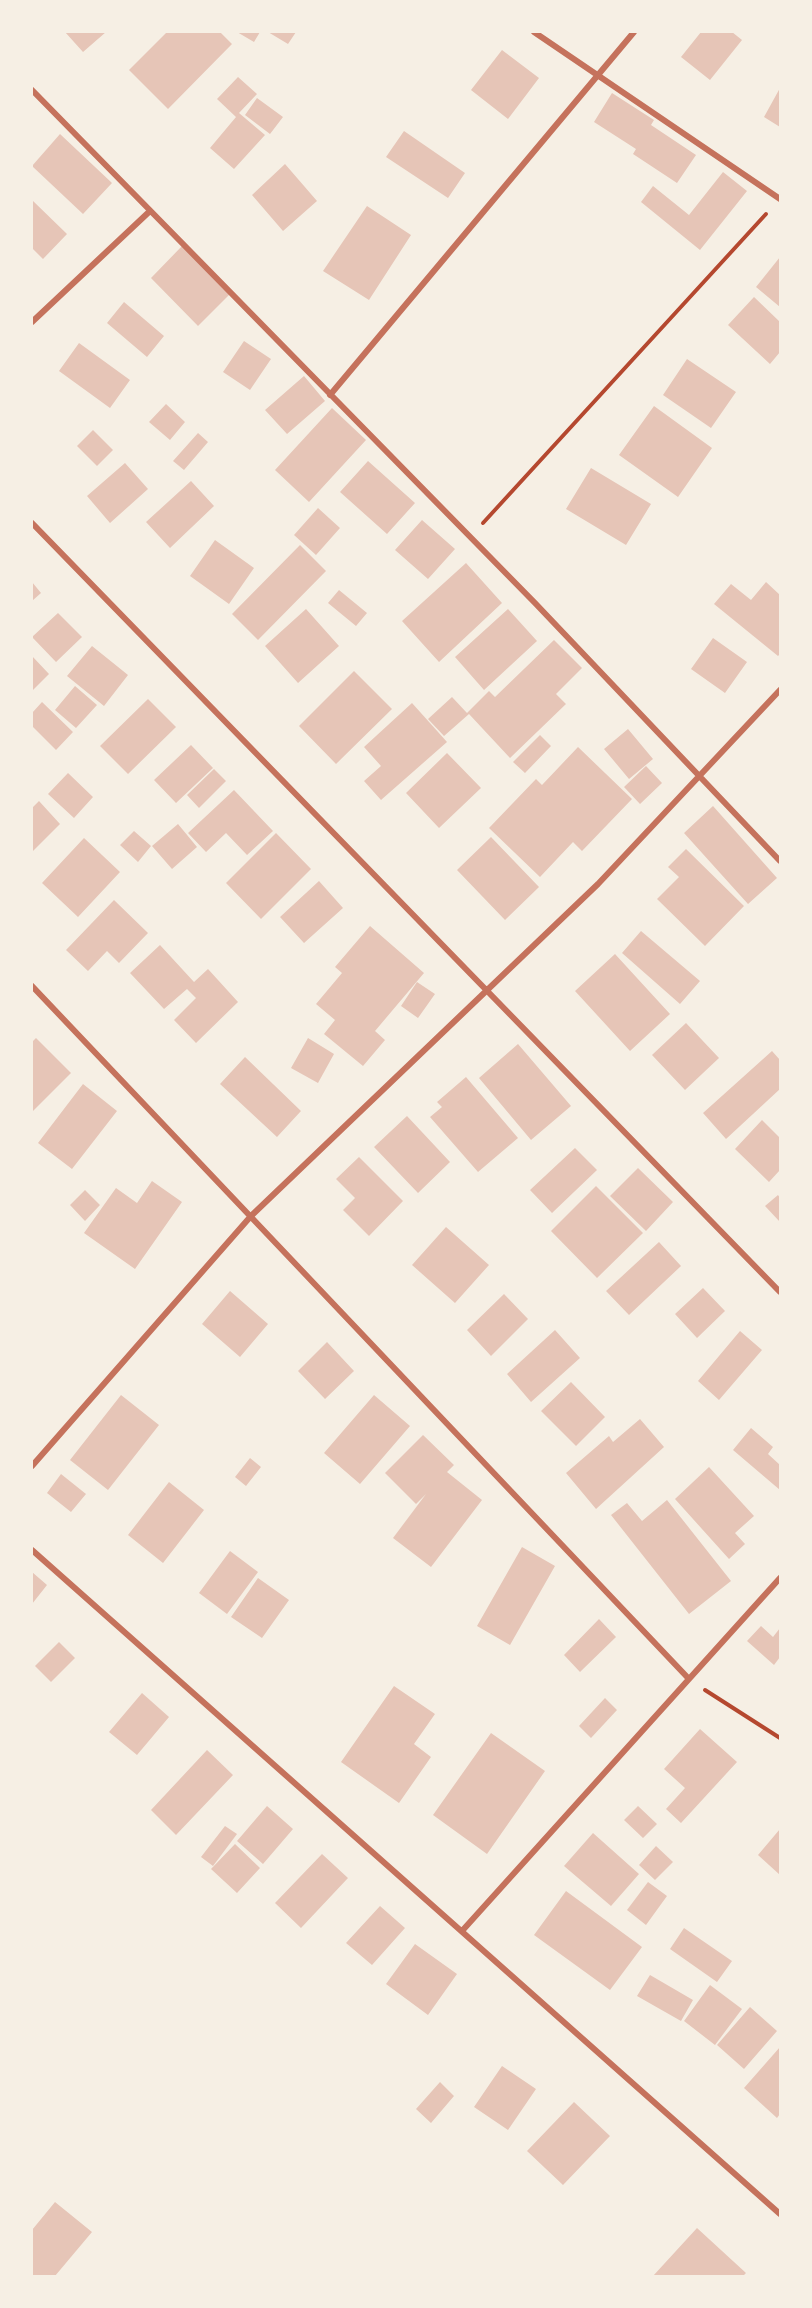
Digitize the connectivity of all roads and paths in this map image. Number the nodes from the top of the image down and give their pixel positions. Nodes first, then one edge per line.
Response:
1 (534, 32) edge
2 (634, 32) edge
3 (598, 75) junction
4 (32, 90) edge
5 (780, 199) edge
6 (150, 211) junction
7 (32, 322) edge
8 (330, 394) junction
9 (32, 523) edge
10 (471, 537) junction
11 (780, 690) edge
12 (700, 775) junction
13 (780, 861) edge
14 (32, 986) edge
15 (486, 990) junction
16 (250, 1216) junction
17 (780, 1292) edge
18 (32, 1466) edge
19 (32, 1550) edge
20 (780, 1578) edge
21 (689, 1679) junction
22 (780, 1738) edge
23 (462, 1931) junction
24 (780, 2214) edge

1 - 3 street
2 - 3 street
3 - 5 street
3 - 8 street
4 - 6 street
5 - 10 path
6 - 7 street
6 - 8 street
8 - 10 street
9 - 15 street
10 - 12 street
11 - 12 street
12 - 13 street
12 - 15 street
14 - 16 street
15 - 16 street
15 - 17 street
16 - 18 street
16 - 21 street
19 - 23 street
20 - 21 street
21 - 22 path
21 - 23 street
23 - 24 street

